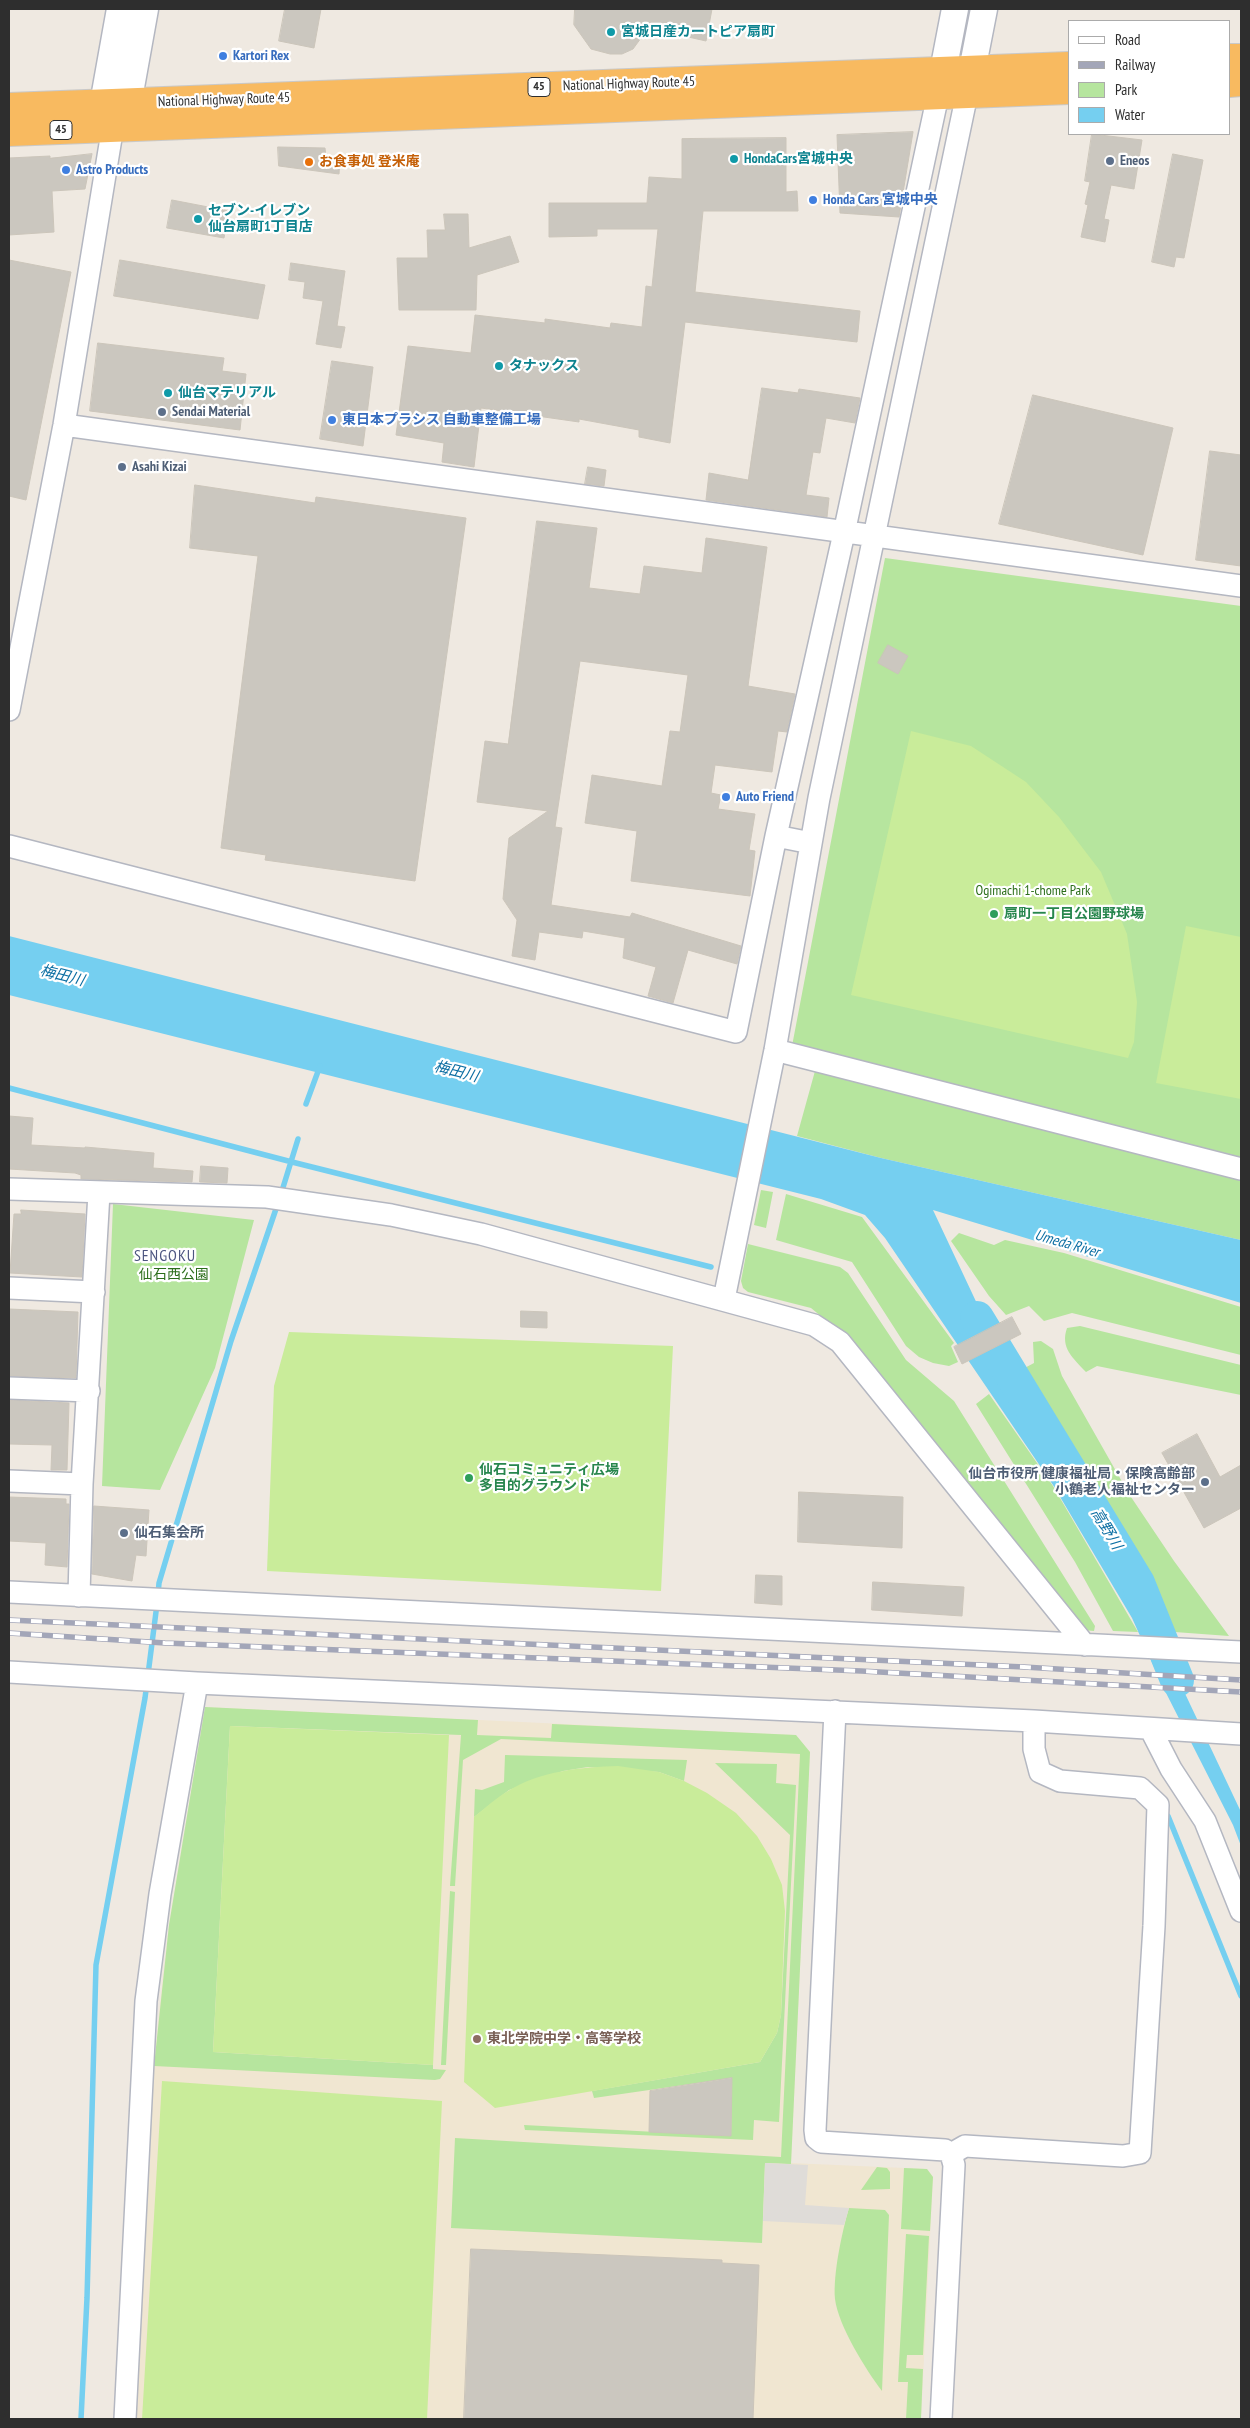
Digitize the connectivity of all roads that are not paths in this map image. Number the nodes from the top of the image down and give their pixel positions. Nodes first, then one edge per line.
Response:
1 (120, 9) edge
2 (145, 9) edge
3 (955, 9) edge
4 (984, 9) edge
5 (1068, 66) edge
6 (969, 82) junction
7 (940, 83) junction
8 (1068, 90) edge
9 (9, 107) edge
10 (115, 111) junction
11 (9, 132) edge
12 (64, 425) junction
13 (844, 532) junction
14 (873, 536) junction
15 (1241, 586) edge
16 (9, 710) edge
17 (776, 836) junction
18 (811, 843) junction
19 (9, 846) edge
20 (775, 1050) junction
21 (1241, 1168) edge
22 (9, 1189) edge
23 (99, 1193) junction
24 (9, 1288) edge
25 (94, 1292) junction
26 (724, 1298) junction
27 (9, 1388) edge
28 (89, 1391) junction
29 (9, 1481) edge
30 (82, 1484) junction
31 (9, 1592) edge
32 (79, 1596) junction
33 (1085, 1645) junction
34 (1238, 1652) edge
35 (9, 1672) edge
36 (197, 1683) junction
37 (835, 1711) junction
38 (1034, 1721) junction
39 (1162, 1730) junction
40 (1241, 1734) edge
41 (1241, 1911) edge
42 (951, 2154) junction
43 (125, 2419) edge
44 (941, 2419) edge

1 - 10 street
2 - 10 street
3 - 7 street
4 - 6 street
5 - 6 highway, National Highway Route 45 / 45
6 - 7 highway, National Highway Route 45 / 45
6 - 8 highway, National Highway Route 45 / 45
6 - 14 street
7 - 10 highway, National Highway Route 45 / 45
7 - 13 street
9 - 10 highway, National Highway Route 45 / 45
10 - 11 highway, National Highway Route 45 / 45
10 - 12 street
12 - 13 street
12 - 16 street
13 - 14 street
13 - 17 street
14 - 15 street
14 - 18 street
17 - 18 street
17 - 19 street
18 - 20 street
20 - 21 street
20 - 26 street
22 - 23 street
23 - 25 street
23 - 26 street
24 - 25 street
25 - 28 street
26 - 33 street
27 - 28 street
28 - 30 street
29 - 30 street
30 - 32 street
31 - 32 street
32 - 33 street
33 - 34 street
35 - 36 street
36 - 37 street
36 - 43 street
37 - 38 street
37 - 42 street
38 - 39 street
38 - 42 street
39 - 40 street
39 - 41 street
42 - 44 street

